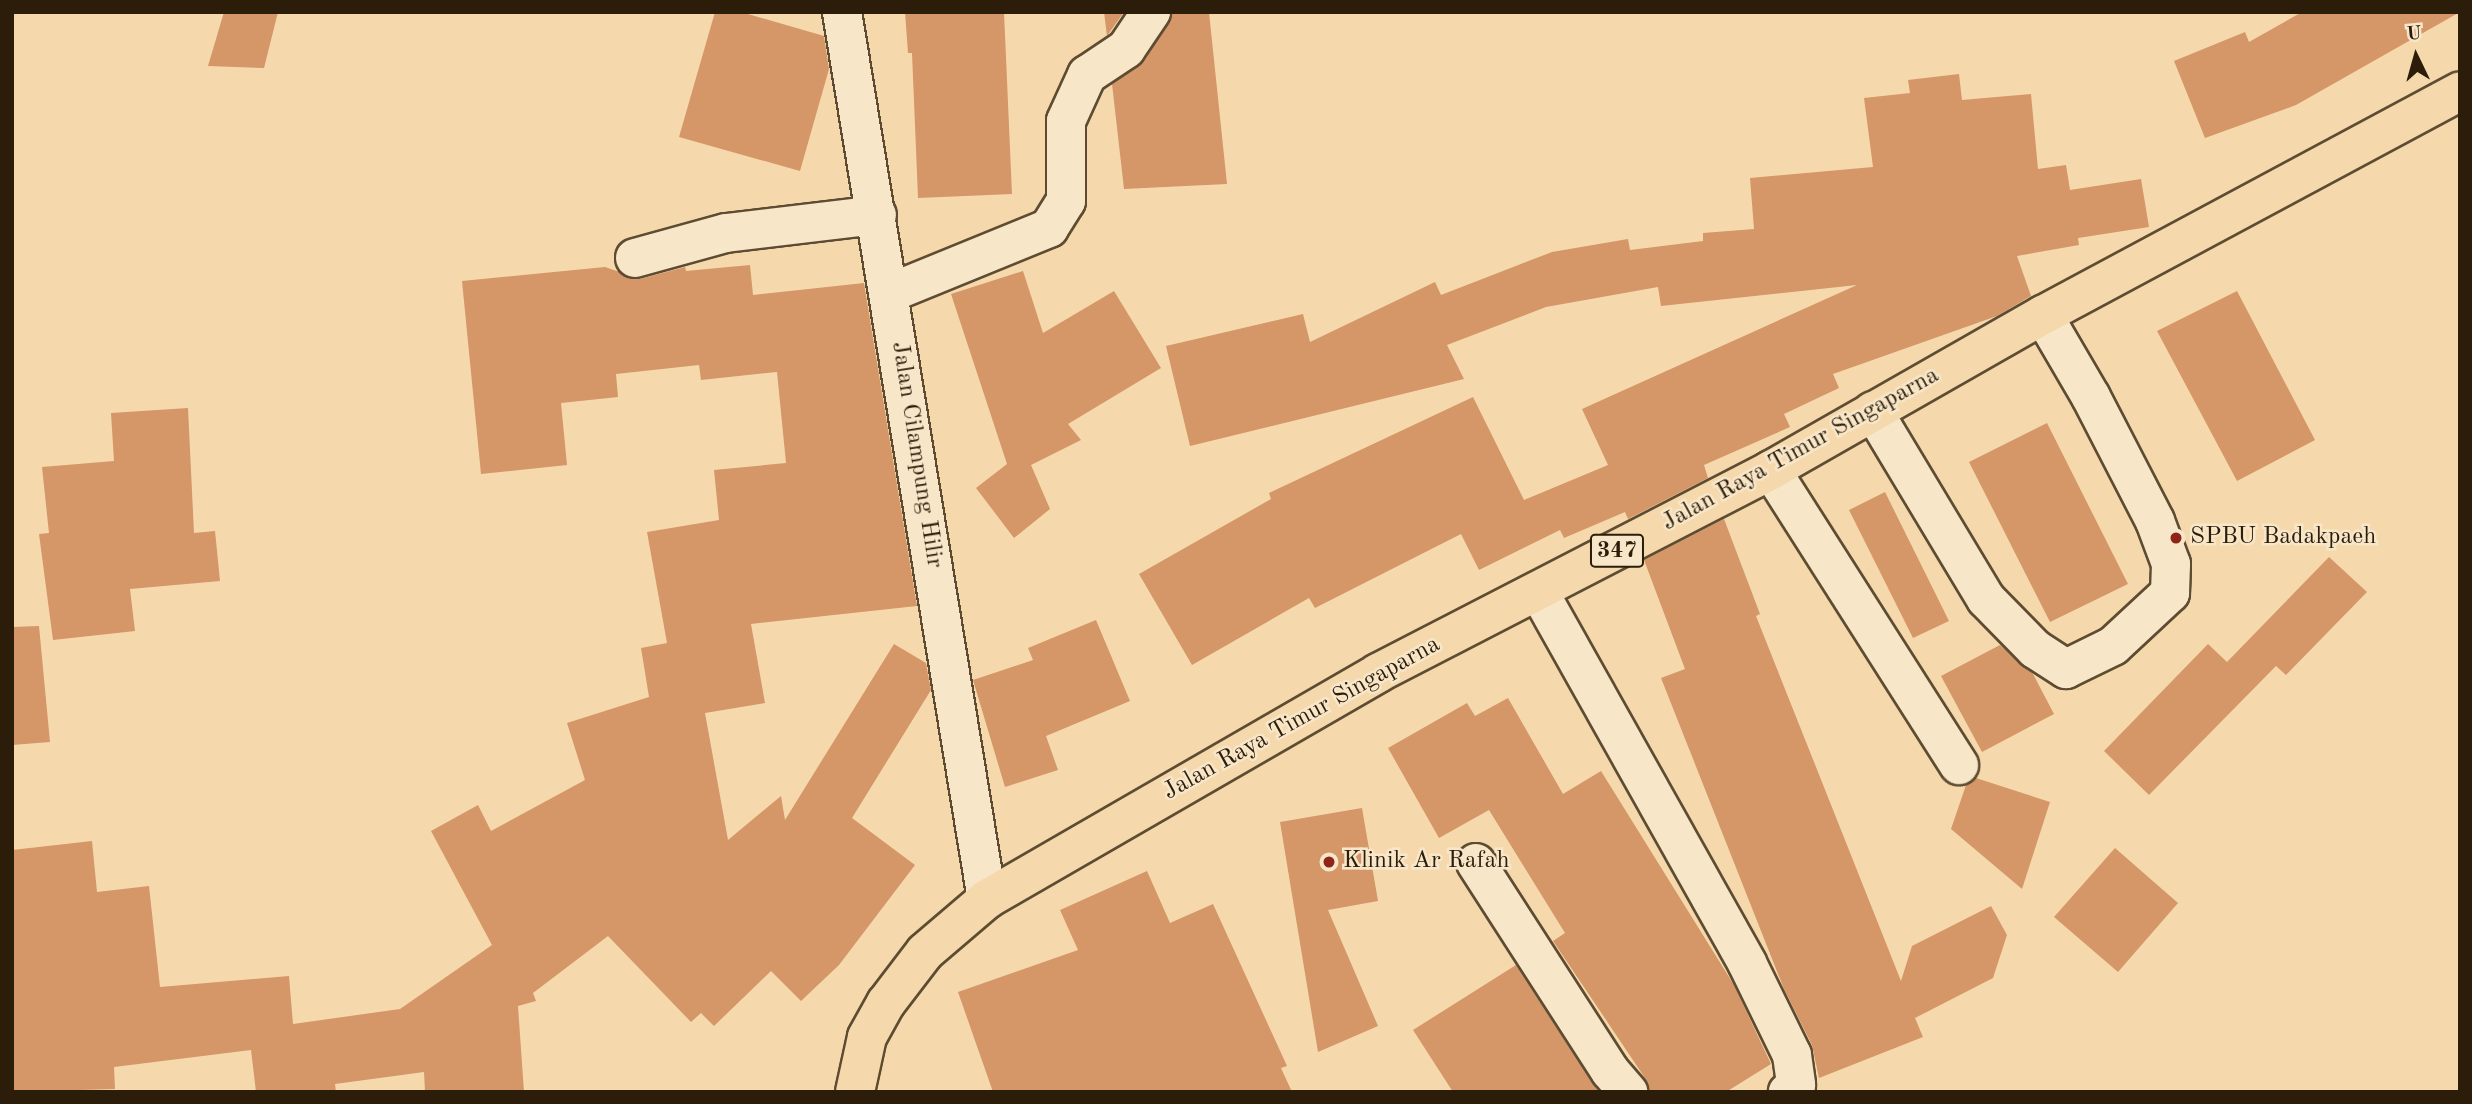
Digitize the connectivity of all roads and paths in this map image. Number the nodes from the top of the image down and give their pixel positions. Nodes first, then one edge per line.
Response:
1 (842, 12) edge
2 (1151, 12) edge
3 (2460, 91) edge
4 (877, 215) junction
5 (635, 258) dead end
6 (890, 293) junction
7 (2043, 316) junction
8 (1872, 411) junction
9 (1771, 470) junction
10 (1538, 592) junction
11 (1959, 765) dead end
12 (1476, 863) dead end
13 (987, 898) junction
14 (855, 1092) edge
15 (1628, 1092) edge
16 (1788, 1092) edge

1 - 4 street, Jalan Cilampung Hilir
2 - 6 street
3 - 7 main road, Jalan Raya Timur Singaparna / 347
4 - 5 street
4 - 6 street, Jalan Cilampung Hilir
6 - 13 street, Jalan Cilampung Hilir
7 - 8 main road, Jalan Raya Timur Singaparna / 347
7 - 8 street
8 - 9 main road, Jalan Raya Timur Singaparna / 347
9 - 10 main road, Jalan Raya Timur Singaparna / 347
9 - 11 street
10 - 13 main road, Jalan Raya Timur Singaparna / 347
10 - 16 street
12 - 15 street
13 - 14 main road, Jalan Raya Timur Singaparna / 347

